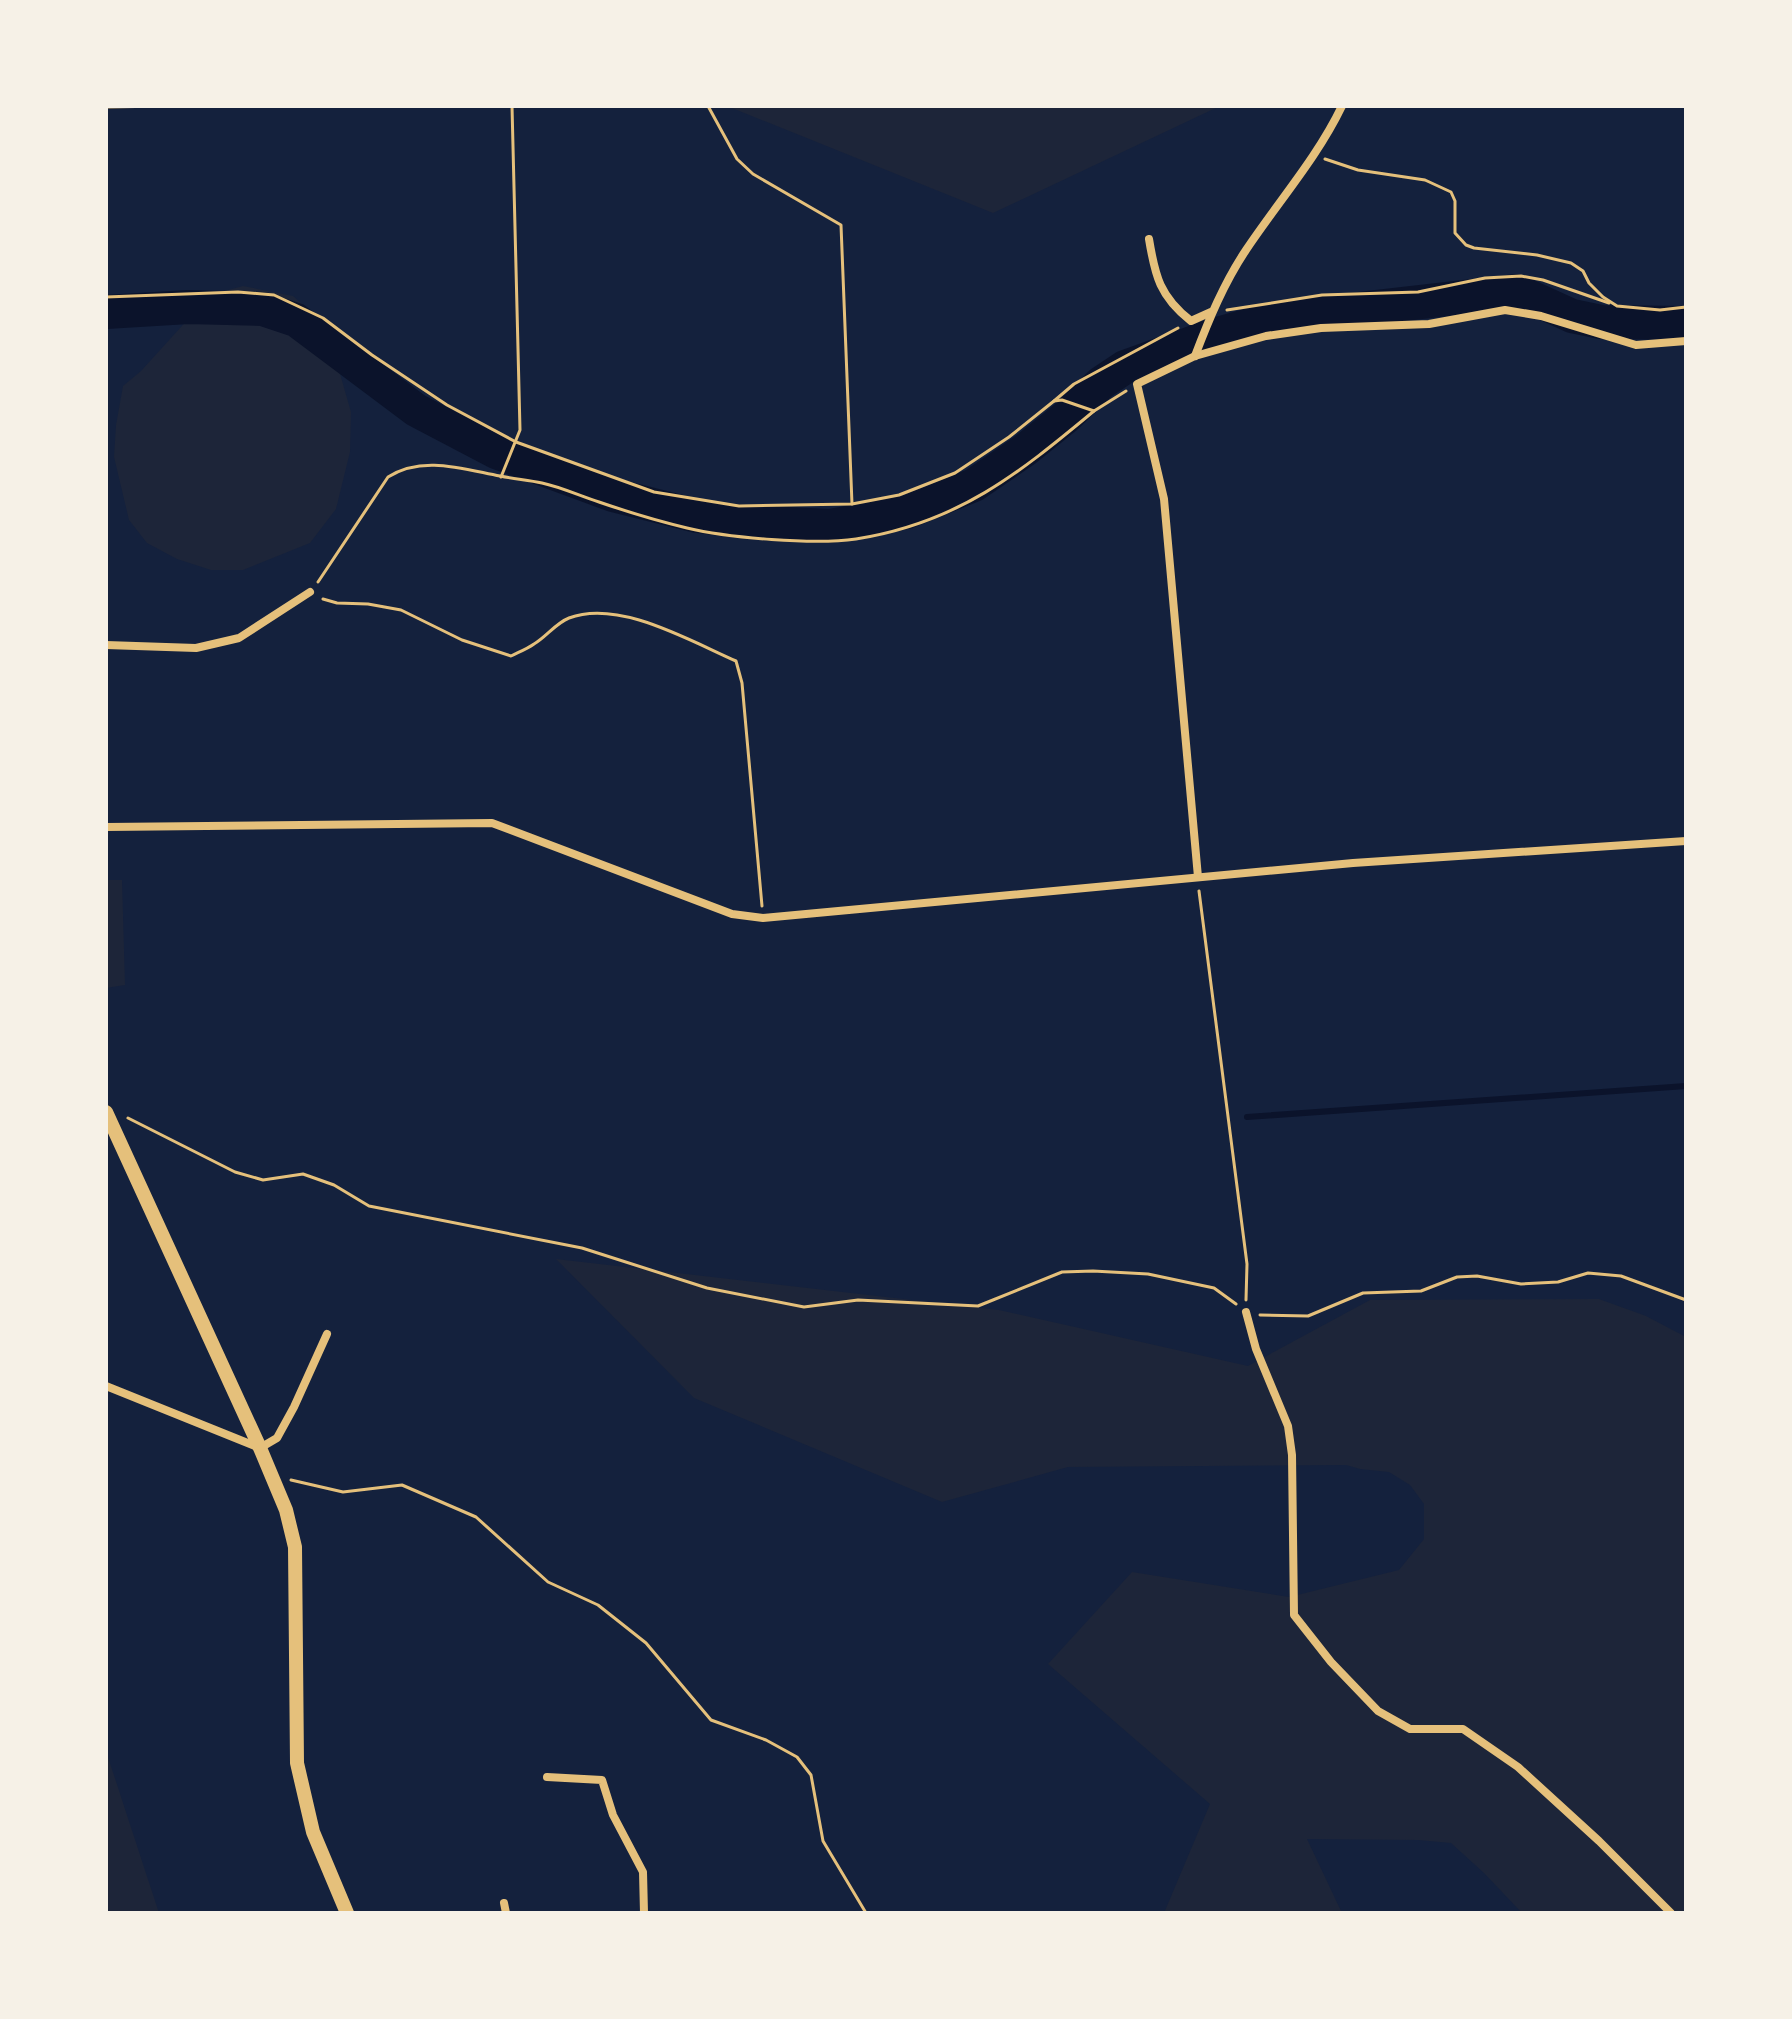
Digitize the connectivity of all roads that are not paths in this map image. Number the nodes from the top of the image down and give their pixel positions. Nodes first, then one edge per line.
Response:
1 (1342, 106) edge
2 (1149, 239) dead end
3 (1212, 312) junction
4 (1686, 341) edge
5 (1197, 352) junction
6 (310, 592) road end
7 (106, 645) edge
8 (106, 827) edge
9 (1686, 841) edge
10 (1198, 877) junction
11 (107, 1116) edge
12 (1246, 1312) road end
13 (327, 1334) dead end
14 (106, 1386) edge
15 (260, 1448) junction
16 (547, 1777) dead end
17 (347, 1913) edge
18 (644, 1913) edge
19 (1671, 1913) edge

1 - 3 street
2 - 3 street
3 - 5 street
4 - 5 street
5 - 10 street
6 - 7 street
8 - 10 street
9 - 10 street
11 - 15 street
12 - 19 street
13 - 15 street
14 - 15 street
15 - 17 street
16 - 18 street

